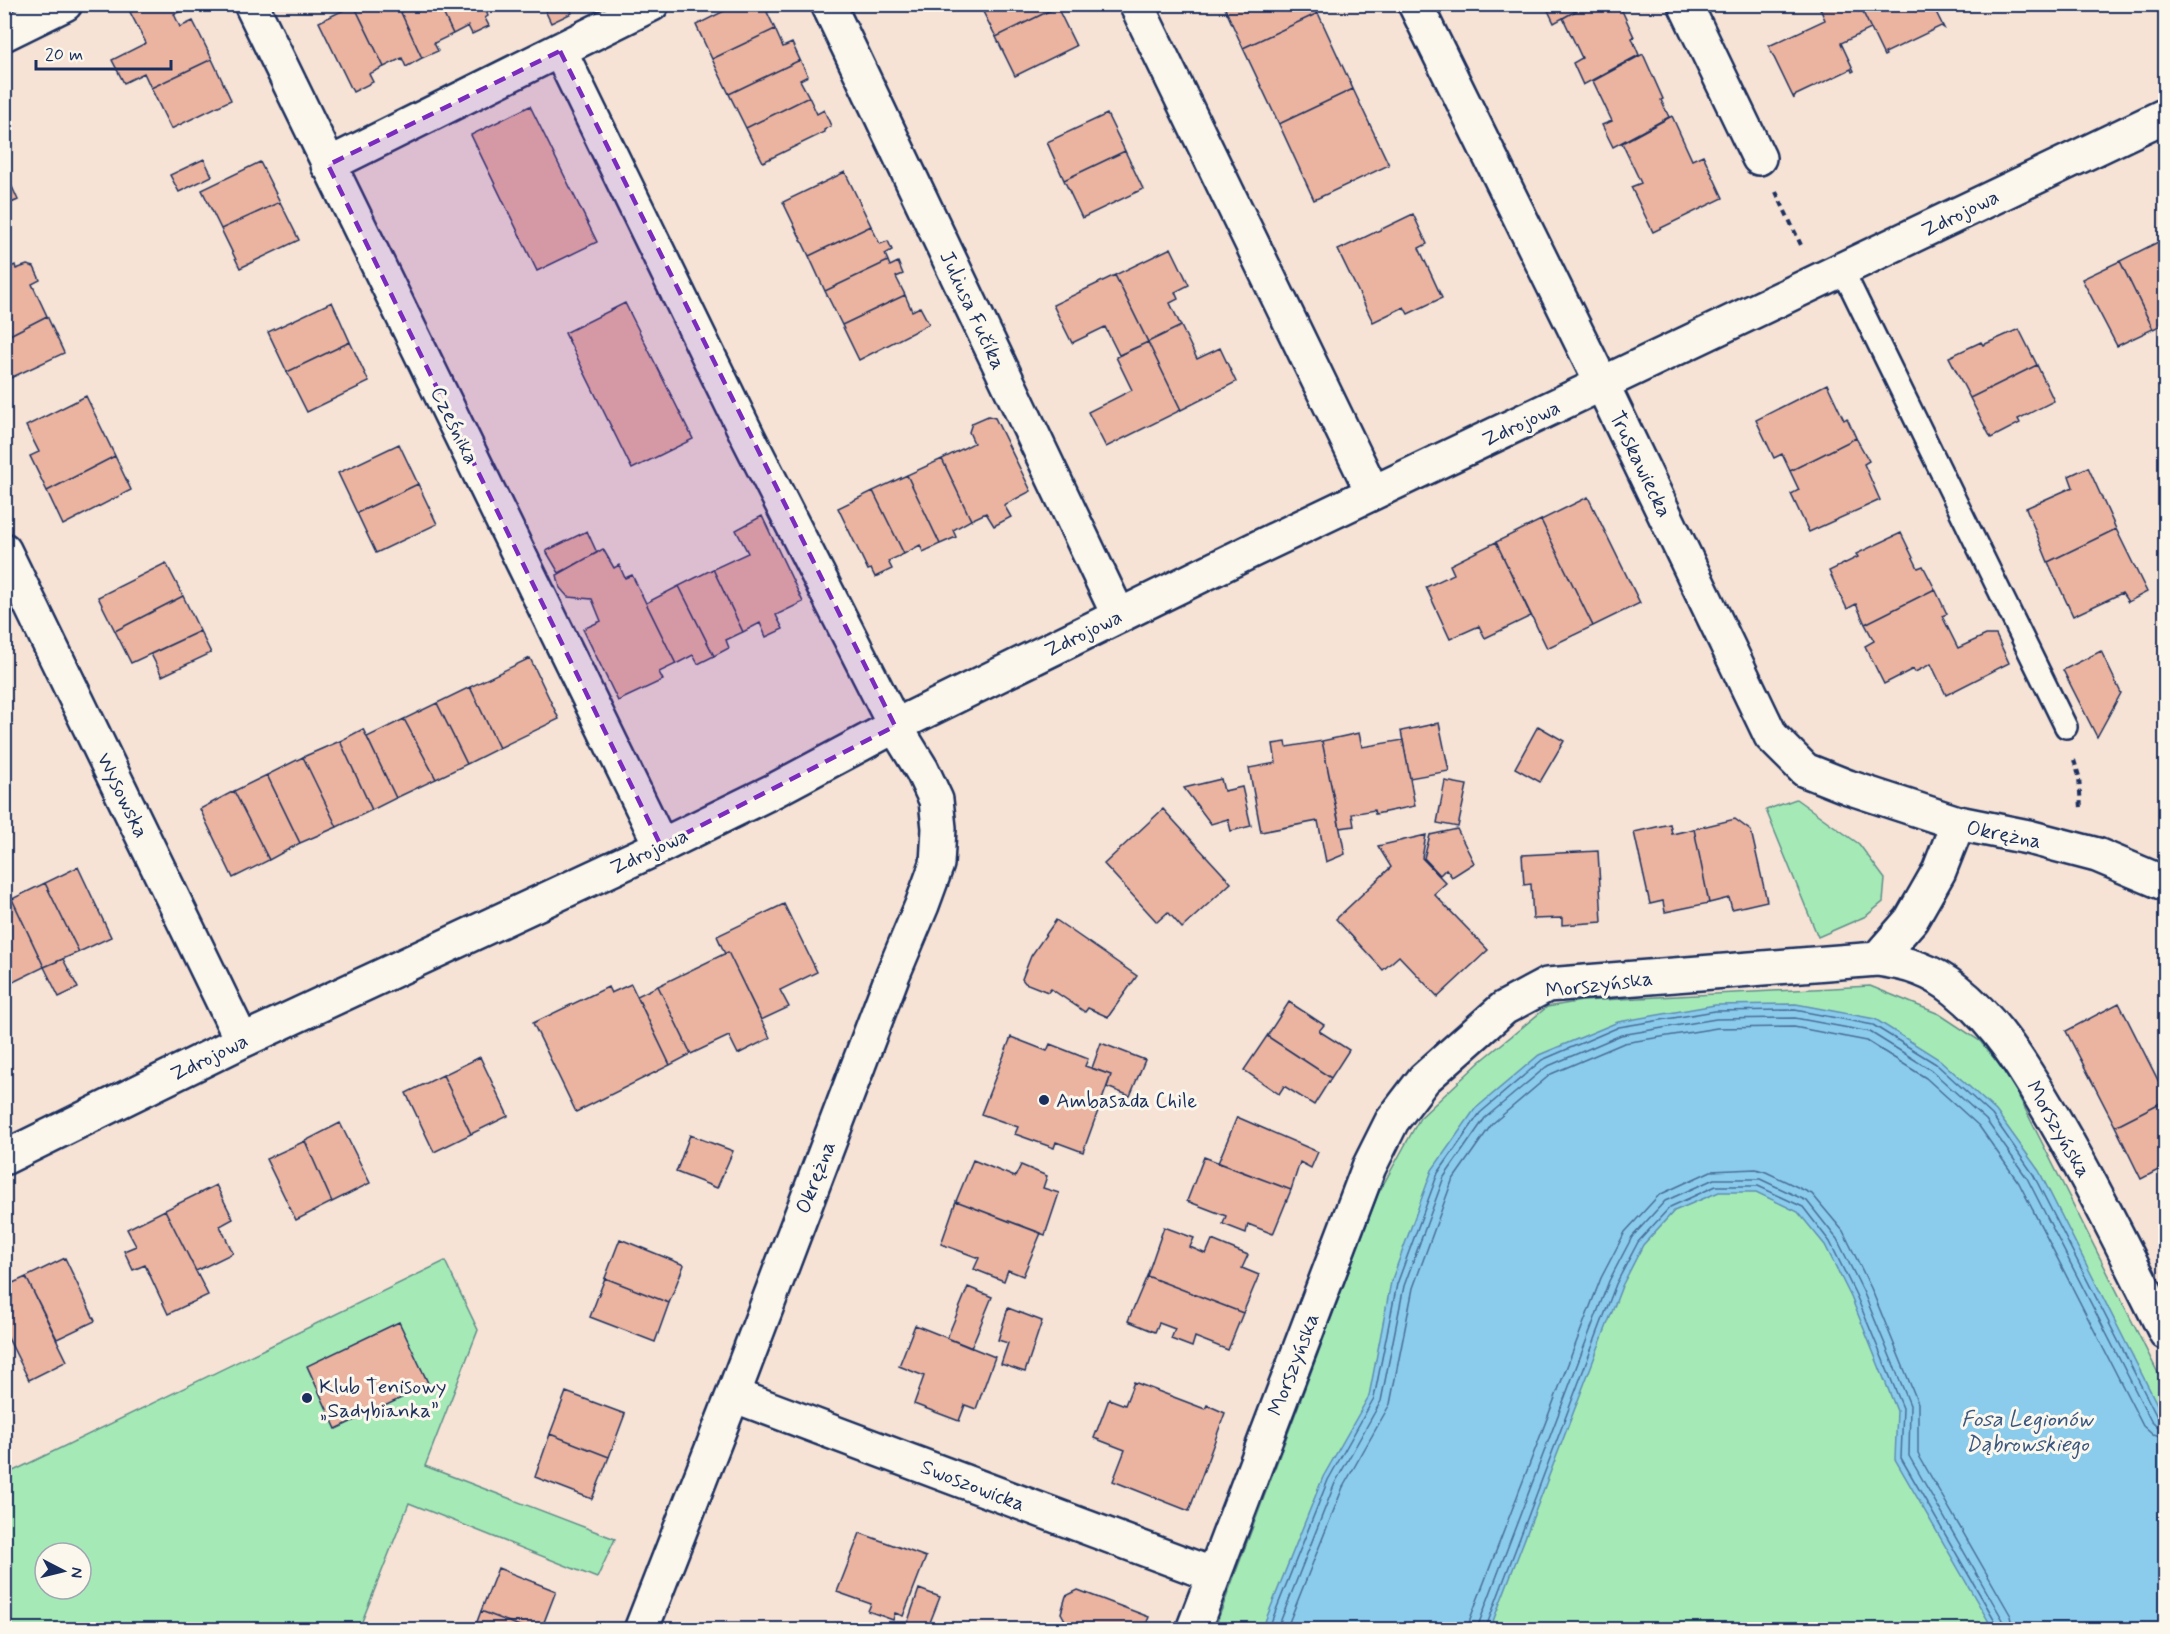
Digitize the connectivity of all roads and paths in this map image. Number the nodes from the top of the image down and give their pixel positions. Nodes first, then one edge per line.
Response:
1 (251, 4) edge
2 (652, 4) edge
3 (828, 4) edge
4 (1136, 4) edge
5 (1415, 4) edge
6 (1685, 4) edge
7 (60, 6) edge
8 (4, 34) edge
9 (560, 51) junction
10 (2166, 115) edge
11 (1759, 158) joint
12 (328, 165) junction
13 (1802, 246) dead end
14 (1842, 269) junction
15 (1602, 384) junction
16 (1373, 493) junction
17 (4, 550) edge
18 (1119, 616) junction
19 (895, 726) junction
20 (2066, 727) joint
21 (2081, 814) dead end
22 (1958, 823) junction
23 (661, 846) junction
24 (2166, 884) edge
25 (1877, 959) junction
26 (242, 1041) junction
27 (4, 1158) edge
28 (2166, 1333) edge
29 (733, 1395) junction
30 (1214, 1575) junction
31 (640, 1629) edge
32 (1193, 1629) edge

1 - 12 street, Cześnika
2 - 9 street
3 - 18 street, Juliusa Fučíka
4 - 16 street
5 - 15 street, Truskawiecka
6 - 11 street
7 - 8 street
9 - 12 street
9 - 19 street, Okrężna
10 - 14 street, Zdrojowa
11 - 13 path
12 - 23 street, Cześnika
14 - 15 street, Zdrojowa
14 - 20 lane
15 - 16 street, Zdrojowa
15 - 22 street, Truskawiecka
16 - 18 street, Zdrojowa
17 - 26 street, Wysowska
18 - 19 street, Zdrojowa
19 - 23 street, Zdrojowa
19 - 29 street, Okrężna
20 - 21 path
22 - 24 street, Okrężna
22 - 25 street, Okrężna
23 - 26 street, Zdrojowa
25 - 28 street, Morszyńska
25 - 30 street, Morszyńska
26 - 27 street, Zdrojowa
29 - 30 street, Swoszowicka
29 - 31 street, Okrężna
30 - 32 street, Morszyńska

